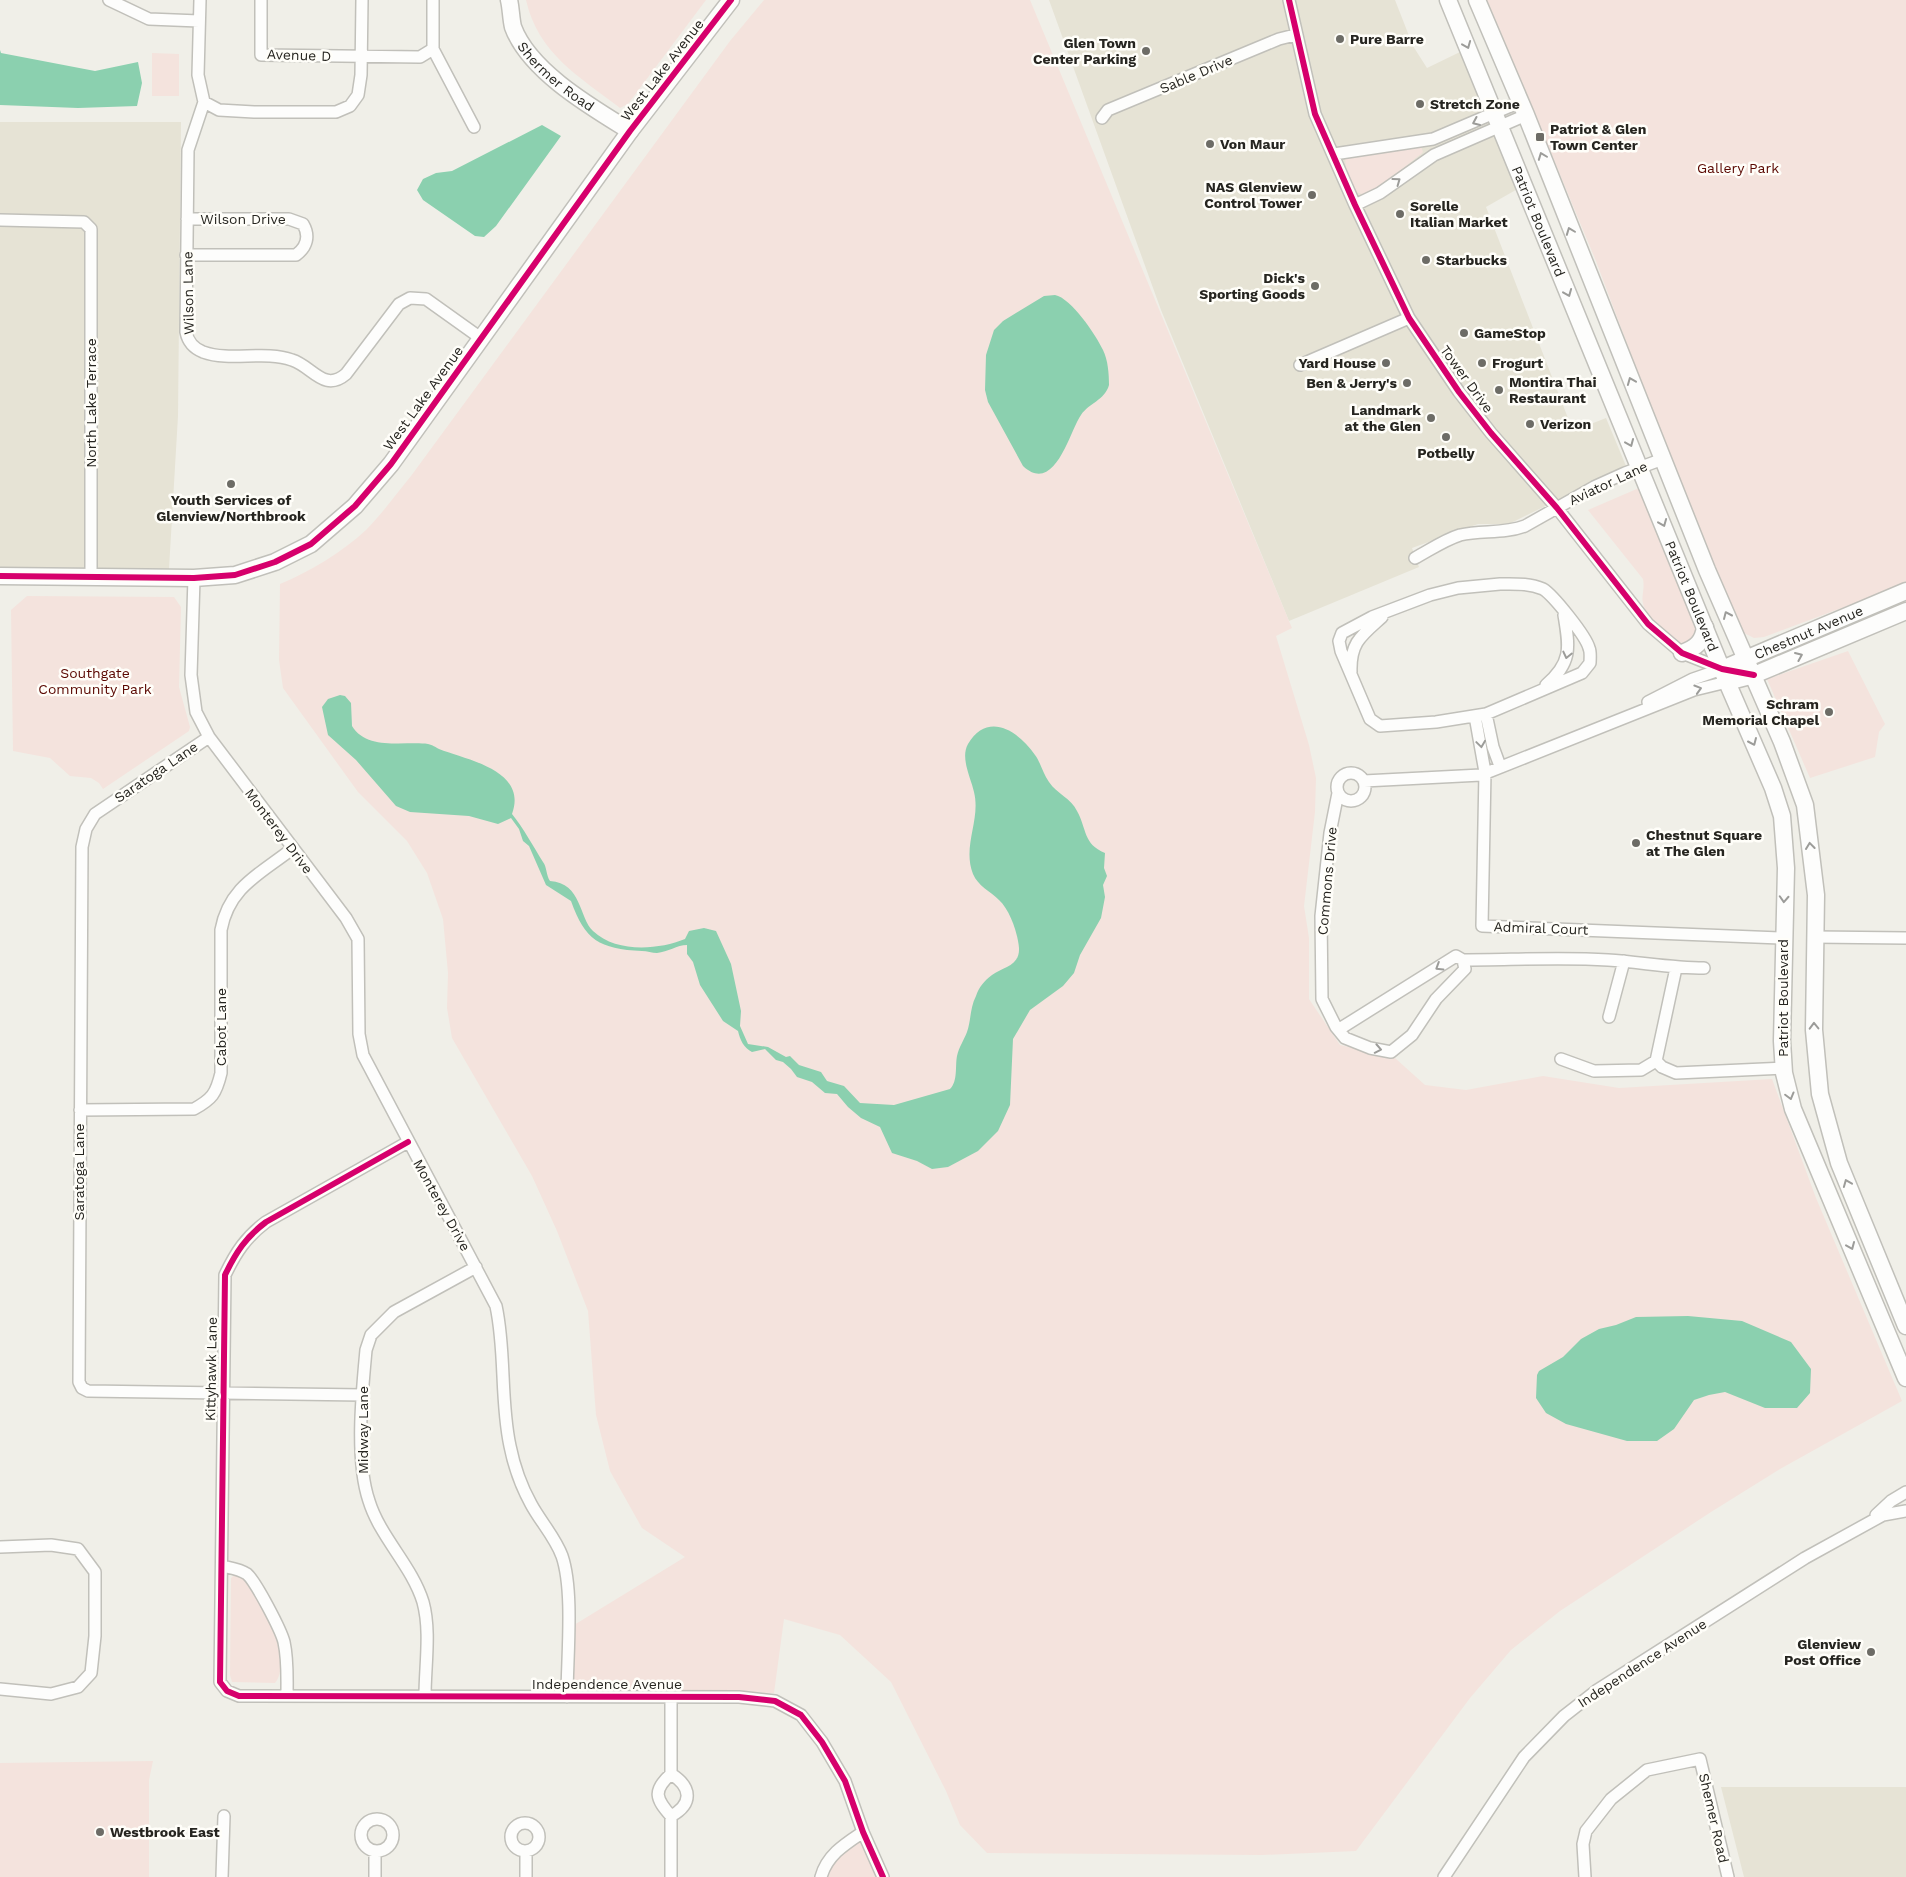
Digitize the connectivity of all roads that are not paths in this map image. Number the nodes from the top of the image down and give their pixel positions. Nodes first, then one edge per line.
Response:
1 (109, 0) edge
2 (200, 0) edge
3 (261, 0) edge
4 (362, 0) edge
5 (434, 0) edge
6 (509, 0) edge
7 (731, 0) edge
8 (1289, 0) edge
9 (1448, 0) edge
10 (1477, 0) edge
11 (199, 21) junction
12 (1295, 35) junction
13 (434, 49) junction
14 (361, 56) junction
15 (204, 102) junction
16 (1523, 108) junction
17 (1102, 118) dead end
18 (1497, 120) junction
19 (474, 127) dead end
20 (630, 131) junction
21 (1422, 141) junction
22 (1334, 154) junction
23 (1432, 156) junction
24 (1355, 205) junction
25 (187, 219) junction
26 (0, 220) edge
27 (186, 255) junction
28 (1409, 318) junction
29 (482, 339) junction
30 (1300, 365) dead end
31 (1663, 459) junction
32 (1640, 467) junction
33 (1557, 508) junction
34 (1416, 558) dead end
35 (0, 576) edge
36 (91, 578) junction
37 (194, 578) junction
38 (1906, 591) edge
39 (1388, 611) junction
40 (1906, 611) edge
41 (1563, 612) junction
42 (1704, 626) junction
43 (1682, 654) junction
44 (1747, 660) junction
45 (1724, 675) junction
46 (1754, 675) junction
47 (1351, 676) junction
48 (1541, 690) junction
49 (1480, 715) junction
50 (209, 737) junction
51 (1500, 766) junction
52 (1484, 772) junction
53 (1364, 781) junction
54 (1338, 793) junction
55 (292, 849) junction
56 (1814, 937) junction
57 (1782, 938) junction
58 (1906, 938) edge
59 (1463, 960) junction
60 (1624, 961) junction
61 (1676, 968) junction
62 (1704, 968) dead end
63 (1609, 1017) dead end
64 (1336, 1027) junction
65 (1560, 1059) dead end
66 (1656, 1061) junction
67 (1783, 1068) junction
68 (80, 1110) junction
69 (408, 1142) junction
70 (476, 1267) junction
71 (1906, 1326) edge
72 (1906, 1378) edge
73 (222, 1394) junction
74 (362, 1395) junction
75 (1906, 1492) edge
76 (1906, 1511) edge
77 (1868, 1523) junction
78 (0, 1547) edge
79 (222, 1566) junction
80 (0, 1690) edge
81 (227, 1691) joint
82 (287, 1696) junction
83 (424, 1696) junction
84 (567, 1697) junction
85 (671, 1697) junction
86 (671, 1774) junction
87 (224, 1816) dead end
88 (671, 1816) junction
89 (863, 1832) junction
90 (375, 1851) dead end
91 (526, 1851) dead end
92 (222, 1877) edge
93 (375, 1877) edge
94 (526, 1877) edge
95 (671, 1877) edge
96 (822, 1877) edge
97 (883, 1877) edge
98 (1444, 1877) edge
99 (1585, 1877) edge
100 (1728, 1877) edge

1 - 11 street
2 - 11 street
3 - 14 street, Avenue D
4 - 14 street
5 - 13 street
6 - 20 main road, Shermer Road
7 - 20 main road, West Lake Avenue
8 - 12 street, Tower Drive
9 -> 18 main road, Patriot Boulevard
10 - 16 main road, Patriot Boulevard
11 - 15 street
12 - 17 street, Sable Drive
12 - 22 street, Tower Drive
13 - 14 street
13 - 19 street
14 - 15 street
15 - 25 street, Wilson Lane
16 - 18 street
31 -> 16 main road, Patriot Boulevard
18 -> 21 street
18 - 23 street
18 -> 32 main road, Patriot Boulevard
20 - 29 main road, West Lake Avenue
21 - 22 street
21 - 23 street
22 - 24 street, Tower Drive
24 -> 23 street
24 - 28 street, Tower Drive
25 - 27 street, Wilson Lane
25 - 27 street, Wilson Drive
26 - 36 street, North Lake Terrace
27 - 29 street, Wilson Lane
28 - 30 street
28 - 33 street, Tower Drive
29 - 37 main road, West Lake Avenue
31 - 32 street, Aviator Lane
44 -> 31 main road, Patriot Boulevard
32 - 33 street, Aviator Lane
32 -> 42 main road, Patriot Boulevard
33 - 34 street, Aviator Lane
33 - 43 street, Tower Drive
35 - 36 main road, West Lake Avenue
36 - 37 main road, West Lake Avenue
37 - 50 street, Monterey Drive
38 - 44 main road, Chestnut Avenue
39 - 41 street
39 - 47 street
39 - 47 street
46 -> 40 main road, Chestnut Avenue
41 -> 48 street
41 - 48 street
42 - 43 main road
42 - 45 main road, Patriot Boulevard
43 - 45 street, Tower Drive
44 - 45 main road, Chestnut Avenue
44 - 46 main road, Patriot Boulevard
45 - 46 main road, Chestnut Avenue
45 - 51 street, Chestnut Avenue
45 -> 57 main road, Patriot Boulevard
56 -> 46 main road, Patriot Boulevard
47 - 49 street
48 - 49 street
49 - 51 street
49 -> 52 street, Admiral Court
50 - 55 street, Monterey Drive
50 - 68 street, Saratoga Lane
51 - 52 street, Chestnut Avenue
52 - 53 street, Chestnut Avenue
52 - 57 street, Admiral Court
53 - 54 street
53 - 54 street, Chestnut Avenue
54 - 64 street, Commons Drive
55 - 68 street, Cabot Lane
55 - 69 street, Monterey Drive
56 - 58 street
71 -> 56 main road, Patriot Boulevard
57 - 67 main road, Patriot Boulevard
59 - 60 street
59 -> 64 street
64 -> 59 street, Commons Drive
60 - 61 street
60 - 63 street
61 - 62 street
61 - 66 street
65 - 66 street
66 - 67 street
67 -> 72 main road, Patriot Boulevard
68 - 73 street, Saratoga Lane
69 - 70 street, Monterey Drive
69 - 73 street, Kittyhawk Lane
70 - 74 street, Midway Lane
70 - 84 street, Monterey Drive
73 - 74 street, Saratoga Lane
73 - 79 street, Kittyhawk Lane
74 - 83 street, Midway Lane
75 - 77 street, Independence Avenue
76 - 77 street, Independence Avenue
77 - 98 street, Independence Avenue
78 - 80 street
79 - 81 street, Kittyhawk Lane
79 - 82 street
81 - 82 street, Independence Avenue
82 - 83 street, Independence Avenue
83 - 84 street, Independence Avenue
84 - 85 street, Independence Avenue
85 - 86 street
85 - 89 street, Independence Avenue
86 - 88 street
86 - 88 street
87 - 92 street
88 - 95 street
89 - 96 street
89 - 97 street, Independence Avenue
90 - 93 street
91 - 94 street
99 - 100 street, Shemer Road

